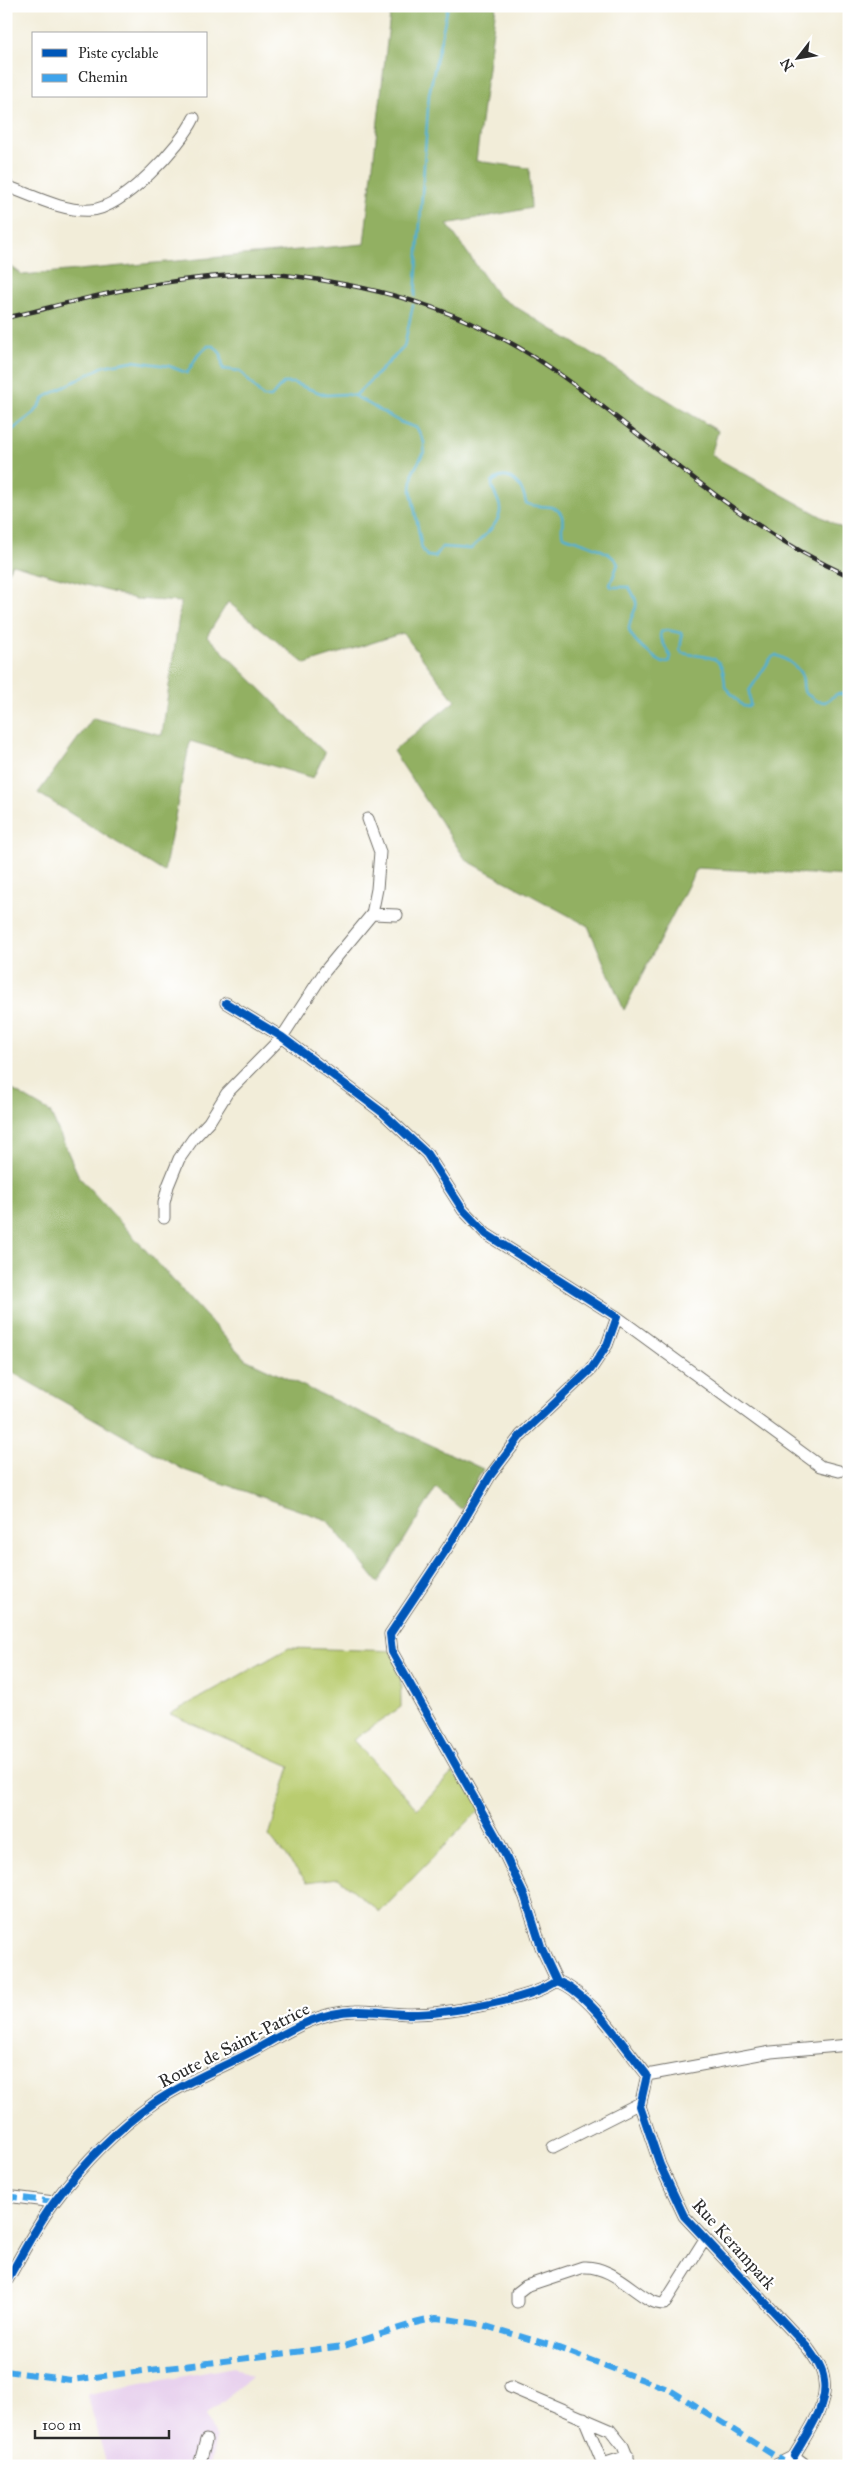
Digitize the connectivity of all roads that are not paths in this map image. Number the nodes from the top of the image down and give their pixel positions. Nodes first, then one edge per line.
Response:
1 (194, 118) dead end
2 (6, 186) edge
3 (368, 819) dead end
4 (372, 914) junction
5 (397, 916) dead end
6 (226, 1002) dead end
7 (282, 1037) junction
8 (164, 1218) dead end
9 (617, 1318) junction
10 (839, 1471) dead end
11 (557, 1982) junction
12 (849, 2045) edge
13 (647, 2075) junction
14 (640, 2103) junction
15 (553, 2147) dead end
16 (6, 2196) edge
17 (54, 2202) junction
18 (705, 2239) junction
19 (6, 2282) edge
20 (517, 2302) dead end
21 (510, 2387) dead end
22 (584, 2418) junction
23 (206, 2440) dead end
24 (794, 2456) junction
25 (630, 2461) edge
26 (199, 2466) edge
27 (774, 2466) edge
28 (807, 2466) edge

1 - 2 street
3 - 4 street
4 - 5 street
4 - 7 street
6 - 7 street
7 - 8 street
7 - 9 street
9 - 10 street
9 - 11 street
11 - 13 street
11 - 17 street, Route de Saint-Patrice
12 - 13 street
13 - 14 street
14 - 15 street
14 - 18 street, Rue Kerampark
16 - 17 street
17 - 19 street, Route de Saint-Patrice
18 - 20 street
18 - 24 street, Rue Kerampark
21 - 22 street
22 - 25 street
22 - 25 street
23 - 26 street
24 - 27 street
24 - 28 street

